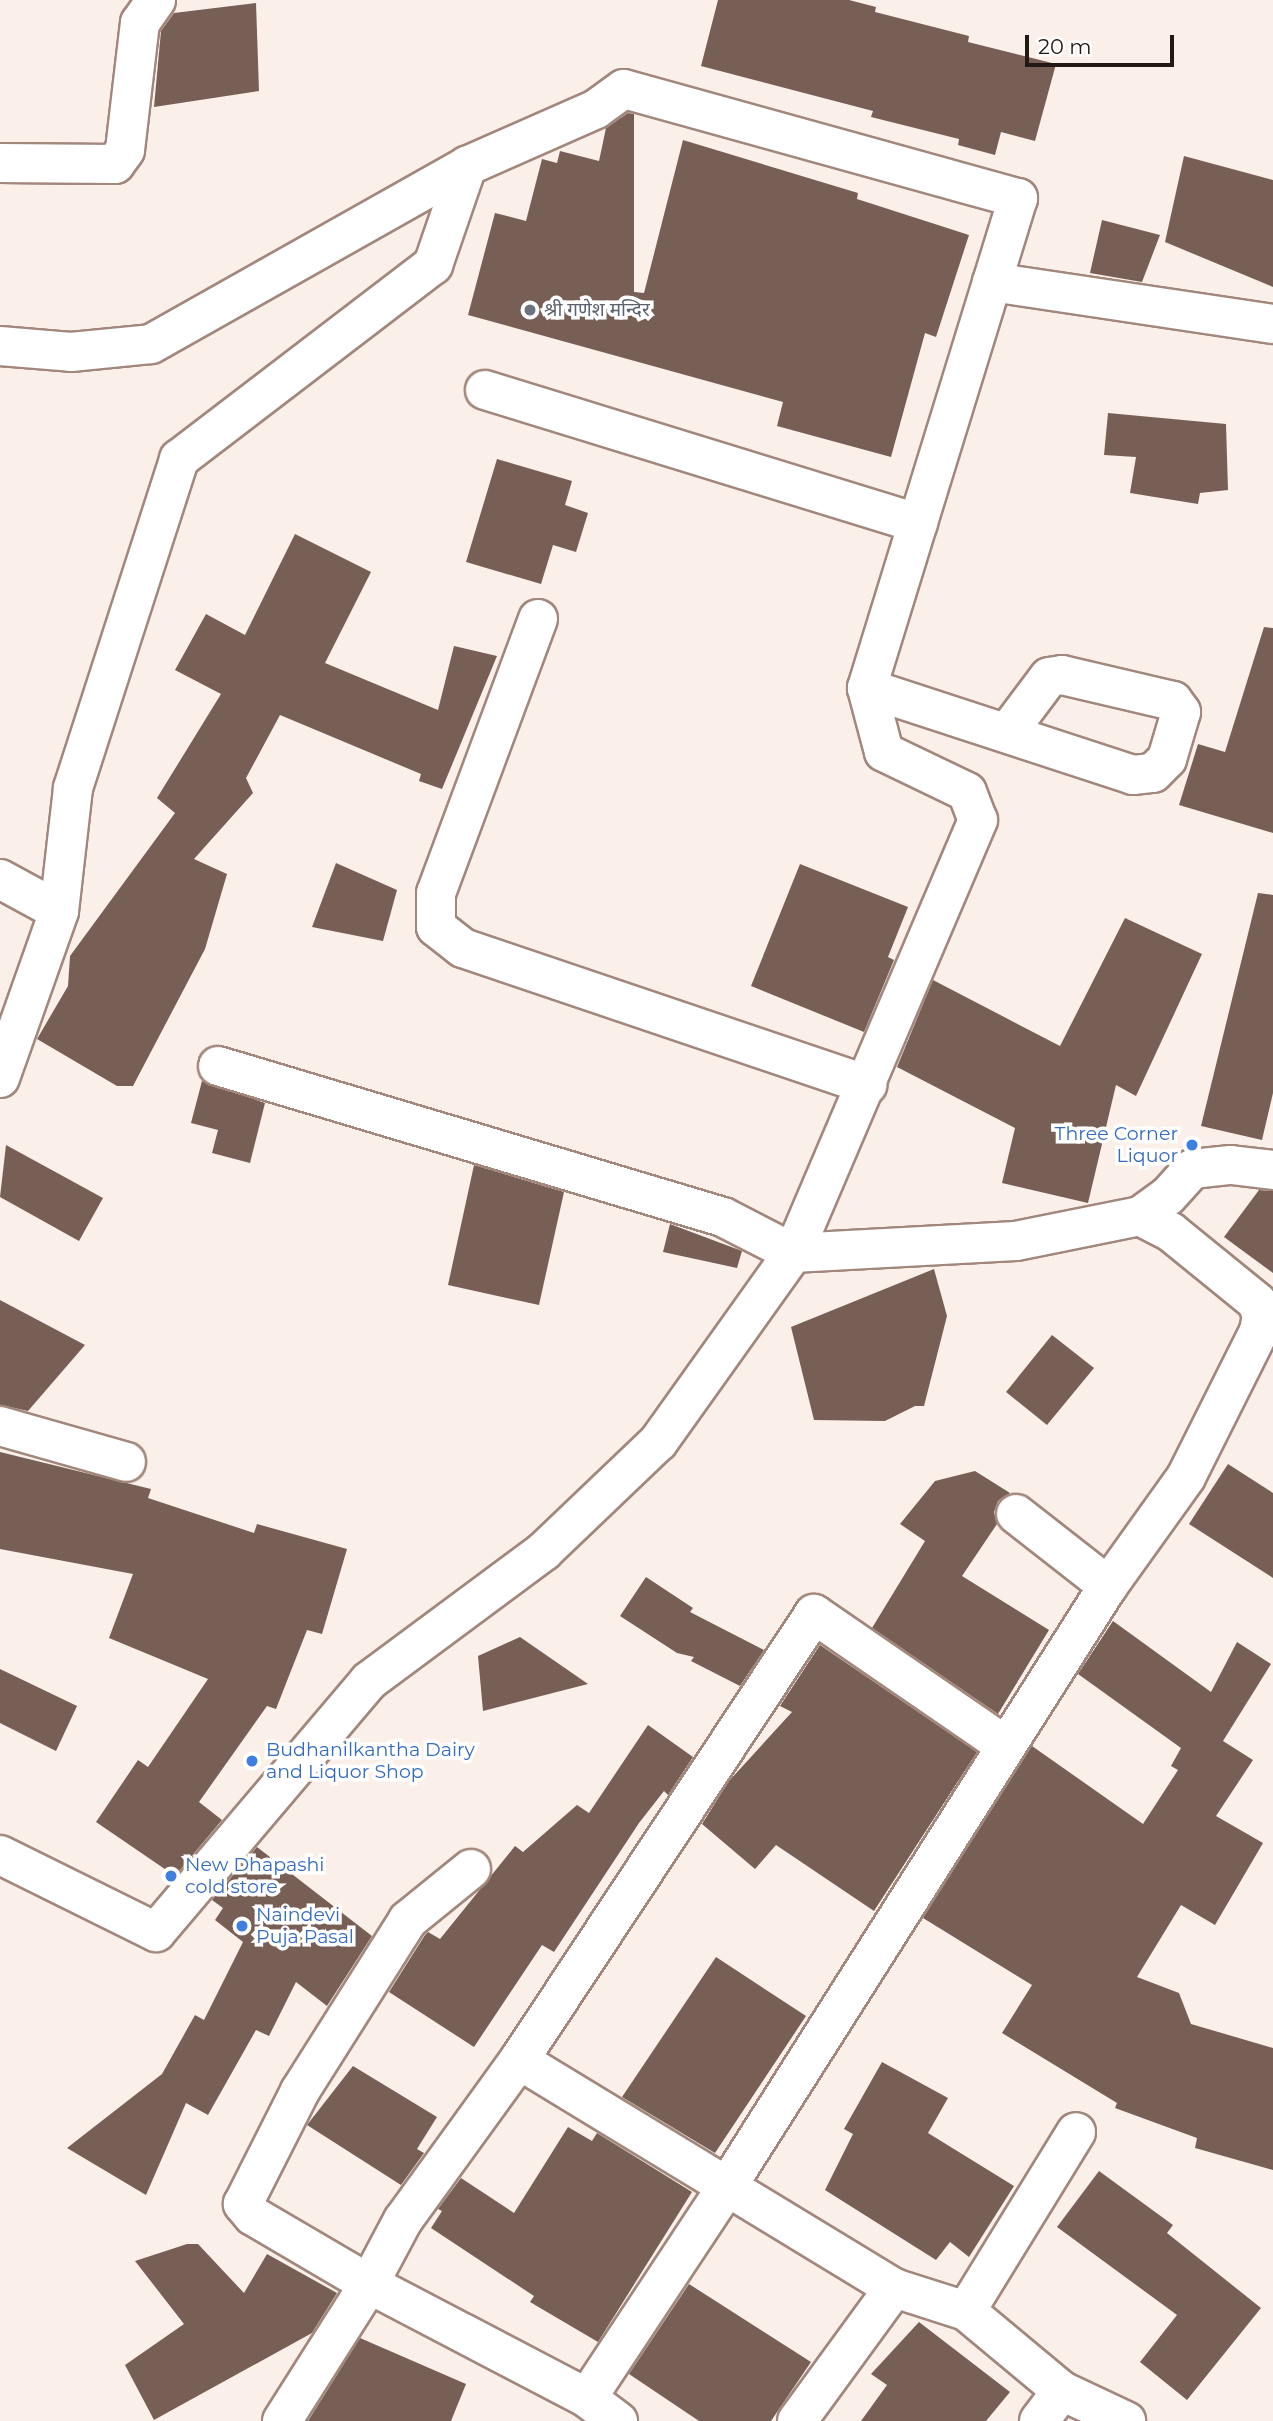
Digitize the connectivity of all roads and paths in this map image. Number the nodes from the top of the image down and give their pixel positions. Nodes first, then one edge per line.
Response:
1 (156, 0) edge
2 (0, 163) edge
3 (467, 166) junction
4 (992, 282) junction
5 (1273, 324) edge
6 (0, 346) edge
7 (485, 390) dead end
8 (918, 523) junction
9 (538, 619) dead end
10 (867, 688) junction
11 (1007, 733) dead end
12 (0, 879) edge
13 (59, 911) junction
14 (218, 1066) dead end
15 (0, 1078) edge
16 (867, 1085) junction
17 (1273, 1170) edge
18 (1140, 1216) junction
19 (793, 1253) junction
20 (0, 1426) edge
21 (127, 1462) dead end
22 (1016, 1514) dead end
23 (1108, 1586) junction
24 (1006, 1746) junction
25 (0, 1855) edge
26 (471, 1869) dead end
27 (519, 2060) junction
28 (1076, 2132) dead end
29 (728, 2185) junction
30 (369, 2284) junction
31 (894, 2288) junction
32 (966, 2311) junction
33 (1062, 2391) junction
34 (587, 2398) junction
35 (282, 2421) edge
36 (618, 2421) edge
37 (797, 2421) edge
38 (1040, 2421) edge
39 (1126, 2421) edge

1 - 2 street
3 - 4 street
3 - 6 street
3 - 13 street
4 - 5 street
4 - 8 street
7 - 8 street
8 - 10 street
9 - 16 street
10 - 11 street
10 - 16 street
12 - 13 street
13 - 15 street
14 - 19 street
16 - 19 street
17 - 18 street
18 - 19 street
18 - 23 street
19 - 25 street
20 - 21 street
22 - 23 street
23 - 24 street
24 - 27 street
24 - 29 street
26 - 30 street
27 - 29 street
27 - 30 street
28 - 32 street
29 - 31 street
29 - 34 street
30 - 34 street
30 - 35 street
31 - 32 street
31 - 37 street
32 - 33 street
33 - 38 street
33 - 39 street
34 - 36 street

